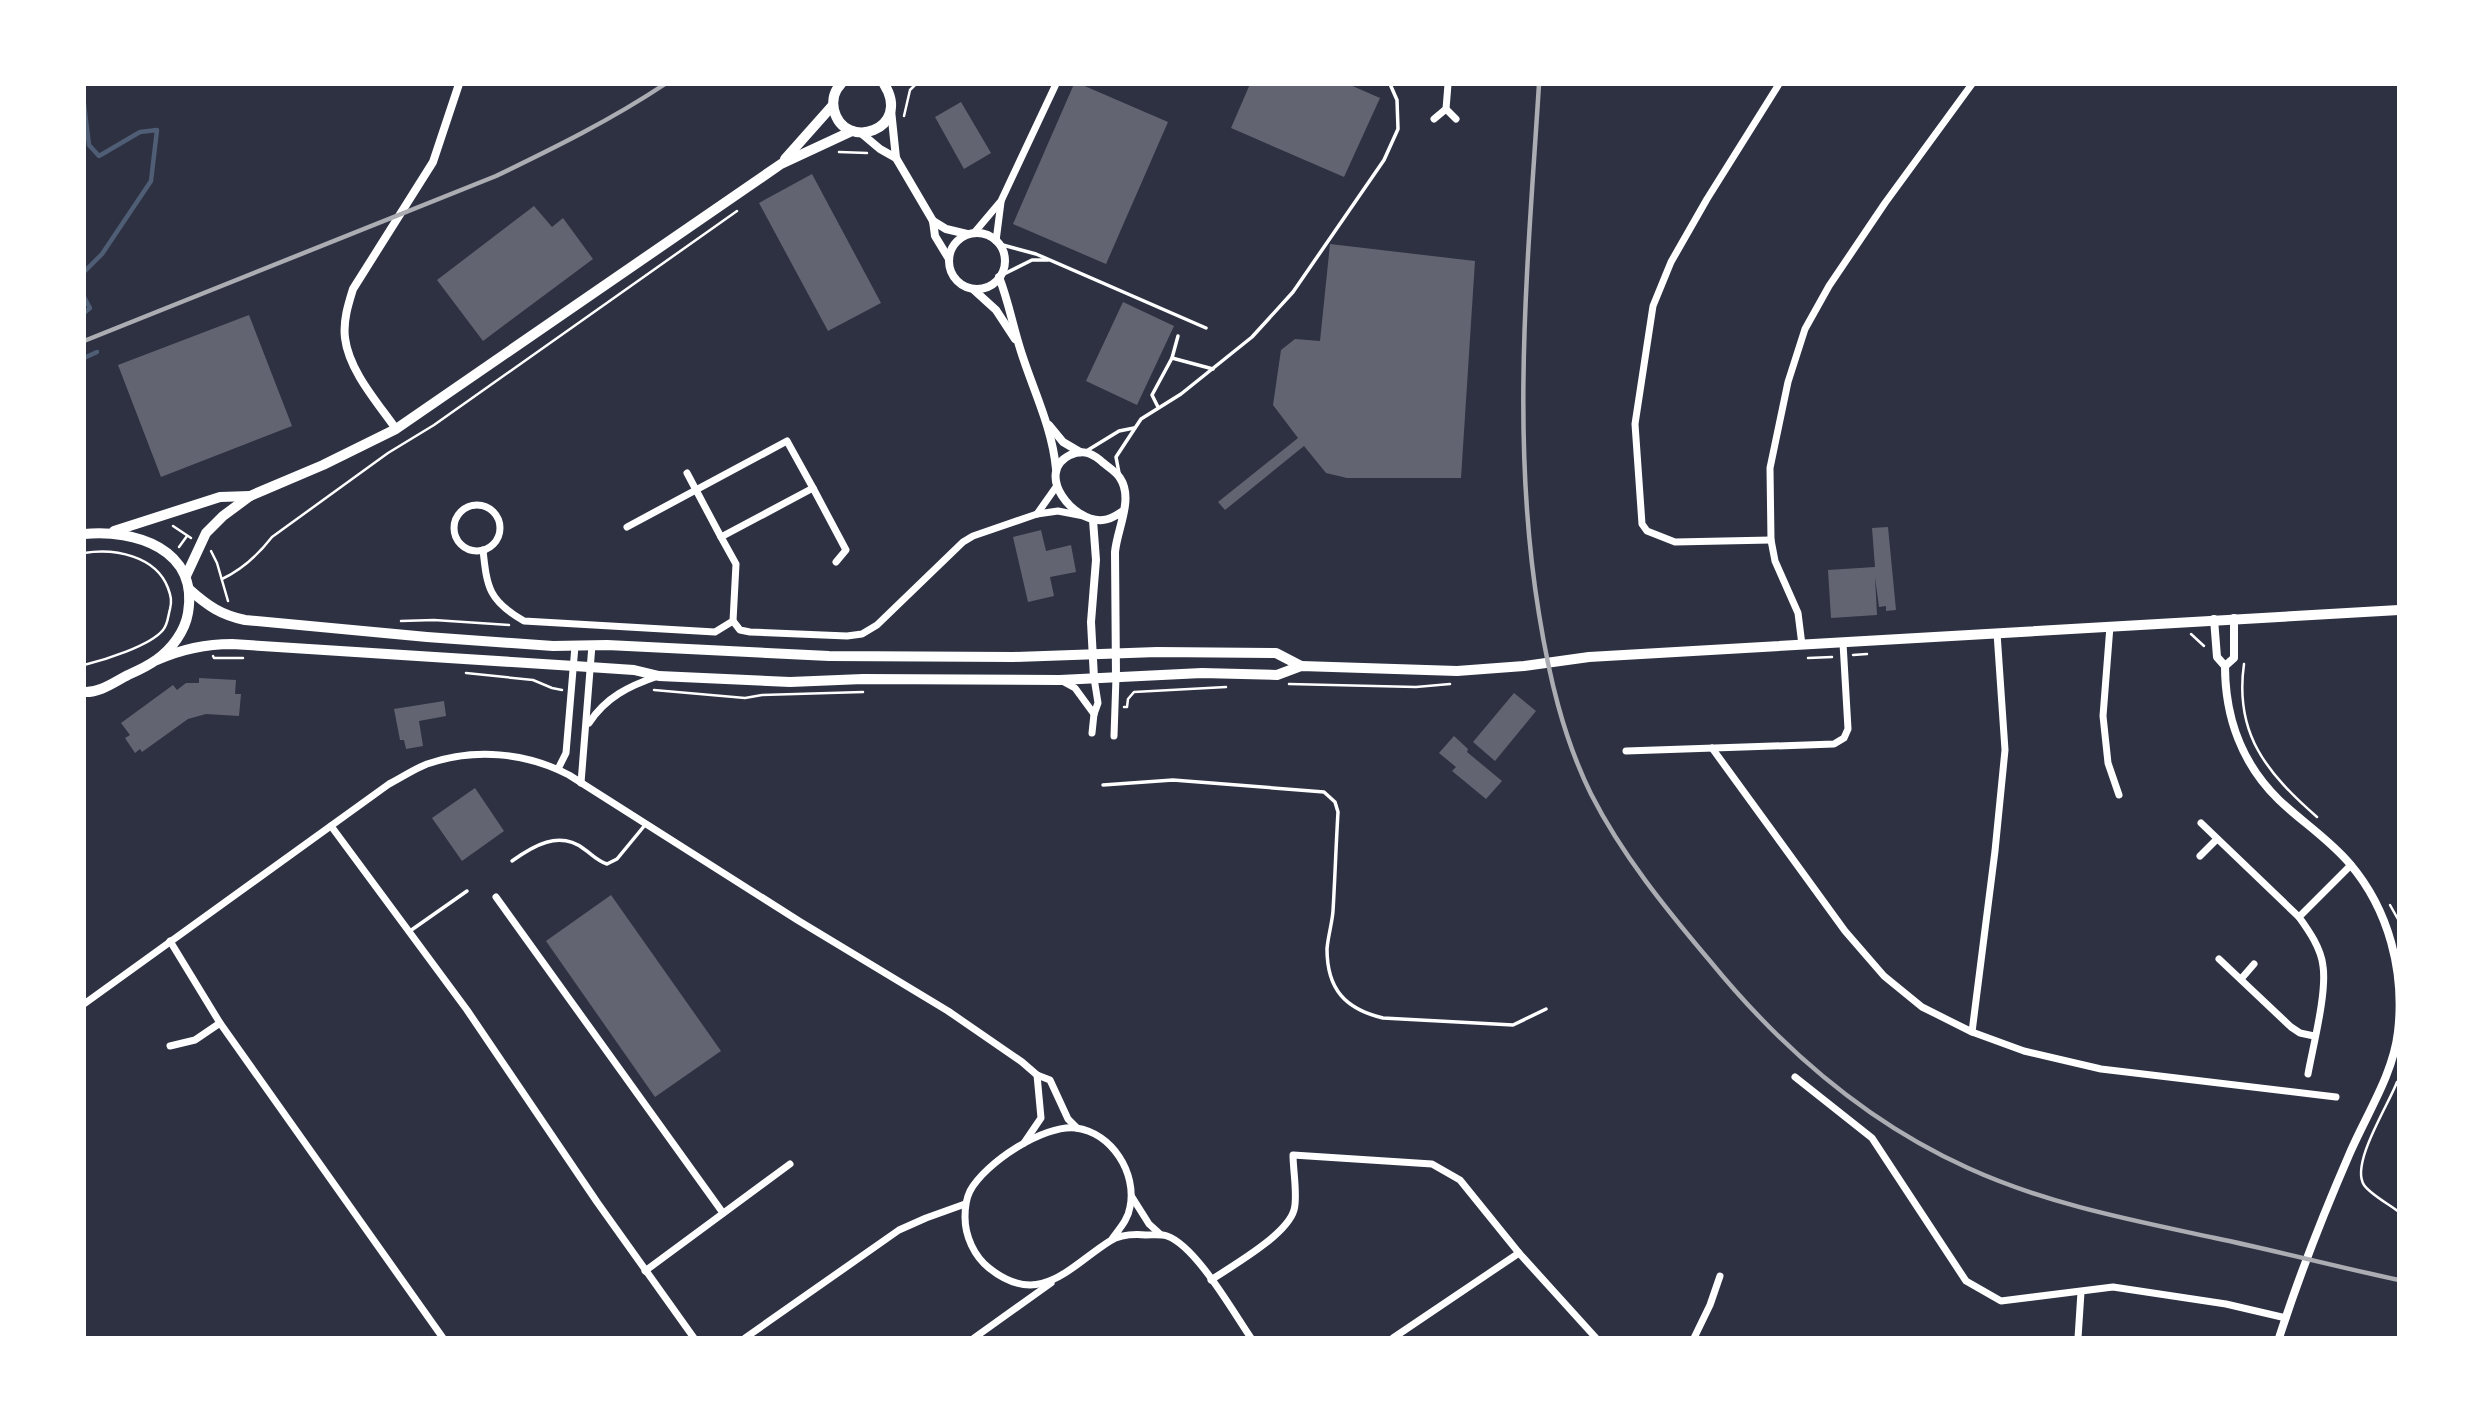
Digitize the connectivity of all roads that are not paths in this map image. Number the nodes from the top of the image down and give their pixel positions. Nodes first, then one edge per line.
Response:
1 (459, 84) edge
2 (898, 84) edge
3 (1056, 84) edge
4 (1390, 84) edge
5 (1448, 84) edge
6 (1780, 84) edge
7 (1972, 84) edge
8 (838, 85) edge
9 (887, 89) edge
10 (833, 105) junction
11 (1446, 109) junction
12 (891, 110) junction
13 (1434, 119) dead end
14 (1456, 119) dead end
15 (857, 132) junction
16 (897, 158) junction
17 (781, 164) junction
18 (1001, 201) junction
19 (933, 221) junction
20 (971, 233) junction
21 (998, 242) junction
22 (949, 260) junction
23 (1050, 260) junction
24 (1000, 276) junction
25 (974, 290) junction
26 (1206, 328) dead end
27 (1178, 336) dead end
28 (1018, 344) junction
29 (1172, 358) junction
30 (1213, 369) junction
31 (1158, 407) junction
32 (1046, 422) junction
33 (1136, 428) junction
34 (396, 429) junction
35 (1083, 452) junction
36 (687, 473) dead end
37 (1057, 473) junction
38 (1120, 477) junction
39 (1056, 487) junction
40 (813, 488) junction
41 (696, 490) junction
42 (250, 495) junction
43 (1123, 511) junction
44 (1037, 514) junction
45 (1088, 518) junction
46 (627, 527) dead end
47 (113, 532) junction
48 (84, 534) edge
49 (721, 537) junction
50 (1771, 540) junction
51 (483, 550) junction
52 (836, 562) dead end
53 (186, 576) junction
54 (190, 590) junction
55 (2399, 610) edge
56 (2234, 618) junction
57 (2214, 620) junction
58 (733, 621) junction
59 (2110, 626) junction
60 (1997, 633) junction
61 (1843, 643) junction
62 (593, 645) junction
63 (1802, 645) junction
64 (575, 646) junction
65 (1093, 654) junction
66 (1115, 654) junction
67 (157, 660) junction
68 (574, 666) junction
69 (1301, 666) junction
70 (2225, 666) junction
71 (591, 667) junction
72 (659, 676) junction
73 (1116, 677) junction
74 (1094, 678) junction
75 (1060, 680) junction
76 (89, 692) edge
77 (84, 700) edge
78 (1094, 714) junction
79 (587, 726) junction
80 (1092, 733) dead end
81 (1114, 736) dead end
82 (1712, 748) junction
83 (1626, 751) dead end
84 (558, 769) junction
85 (581, 783) junction
86 (1103, 785) dead end
87 (2119, 795) dead end
88 (2201, 823) dead end
89 (645, 824) junction
90 (331, 826) junction
91 (2217, 839) junction
92 (2200, 856) dead end
93 (512, 861) dead end
94 (2351, 864) junction
95 (467, 891) dead end
96 (496, 897) dead end
97 (2299, 917) junction
98 (410, 931) junction
99 (170, 941) junction
100 (2397, 949) edge
101 (2220, 959) dead end
102 (2254, 964) dead end
103 (2241, 979) junction
104 (84, 1004) edge
105 (1546, 1009) dead end
106 (220, 1023) junction
107 (1972, 1032) junction
108 (2314, 1036) junction
109 (170, 1046) dead end
110 (2308, 1074) dead end
111 (1037, 1075) junction
112 (1796, 1077) dead end
113 (2336, 1097) dead end
114 (1077, 1128) junction
115 (1023, 1144) junction
116 (790, 1164) dead end
117 (1131, 1195) junction
118 (965, 1204) junction
119 (723, 1213) junction
120 (1161, 1235) junction
121 (1112, 1239) junction
122 (1519, 1253) junction
123 (645, 1270) junction
124 (1720, 1276) dead end
125 (1055, 1280) junction
126 (1210, 1280) junction
127 (2081, 1292) junction
128 (2286, 1318) junction
129 (443, 1338) edge
130 (694, 1338) edge
131 (745, 1338) edge
132 (974, 1338) edge
133 (1251, 1338) edge
134 (1393, 1338) edge
135 (1596, 1338) edge
136 (1694, 1338) edge
137 (2078, 1338) edge
138 (2279, 1338) edge

1 - 34 street
2 - 9 main road
3 - 18 street
4 - 30 lane
5 - 11 street
6 - 50 street
7 - 50 street
8 - 10 main road
9 - 12 main road
10 - 15 main road
10 - 17 main road
11 - 13 street
11 - 14 street
12 - 15 main road
12 - 16 street
15 - 16 street
15 - 17 main road
16 - 19 street
17 - 34 main road
18 - 20 street
18 - 21 street
19 - 20 street
19 - 22 street
20 - 21 street
20 - 22 street
21 - 23 lane
21 - 24 street
22 - 25 street
23 - 24 lane
23 - 26 lane
24 - 25 street
24 - 28 street
25 - 28 street
27 - 29 lane
28 - 32 street
29 - 30 lane
29 - 31 lane
30 - 31 lane
31 - 33 lane
32 - 35 street
32 - 37 street
33 - 35 lane
33 - 38 lane
34 - 42 main road
35 - 37 street
35 - 38 street
36 - 41 street
37 - 39 street
38 - 43 street
39 - 44 street
39 - 45 street
40 - 41 street
40 - 49 street
40 - 52 street
41 - 46 street
41 - 49 street
42 - 47 main road
42 - 53 main road
43 - 45 street
43 - 66 street
44 - 45 street
44 - 58 street
45 - 65 street
47 - 48 main road
47 - 53 main road
49 - 58 street
50 - 63 street
51 - 51 street
51 - 58 street
53 - 54 main road
54 - 64 main road
54 - 67 main road
55 - 56 main road
56 - 57 main road
56 - 70 street
57 - 59 main road
57 - 70 street
59 - 60 main road
59 - 87 street
60 - 61 main road
60 - 107 street
61 - 63 main road
61 - 82 street
62 - 64 main road
62 - 65 main road
62 - 71 street
63 - 69 main road
64 - 68 street
65 - 66 main road
65 - 74 street
66 - 69 main road
66 - 73 street
67 - 68 main road
67 - 76 main road
68 - 71 main road
68 - 84 street
69 - 73 main road
70 - 94 street
71 - 72 main road
71 - 79 street
72 - 75 main road
72 - 79 street
73 - 74 main road
73 - 81 street
74 - 75 main road
74 - 78 street
75 - 78 street
76 - 77 main road
78 - 80 street
79 - 85 street
82 - 83 street
82 - 107 street
84 - 85 street
84 - 90 street
85 - 89 street
86 - 105 lane
88 - 91 street
89 - 93 lane
89 - 111 street
90 - 98 street
90 - 99 street
91 - 92 street
91 - 97 street
94 - 97 street
94 - 100 street
95 - 98 lane
96 - 119 street
97 - 108 street
98 - 123 street
99 - 104 street
99 - 106 street
100 - 128 street
101 - 103 street
102 - 103 street
103 - 108 street
106 - 109 street
106 - 129 street
107 - 113 street
108 - 110 street
111 - 114 street
111 - 115 street
112 - 127 street
114 - 115 street
114 - 117 street
115 - 118 street
116 - 119 street
117 - 120 street
117 - 121 street
118 - 125 street
118 - 131 street
119 - 123 street
120 - 121 street
120 - 126 street
121 - 125 street
122 - 126 street
122 - 134 street
122 - 135 street
123 - 130 street
124 - 136 street
125 - 132 street
126 - 133 street
127 - 128 street
127 - 137 street
128 - 138 street

